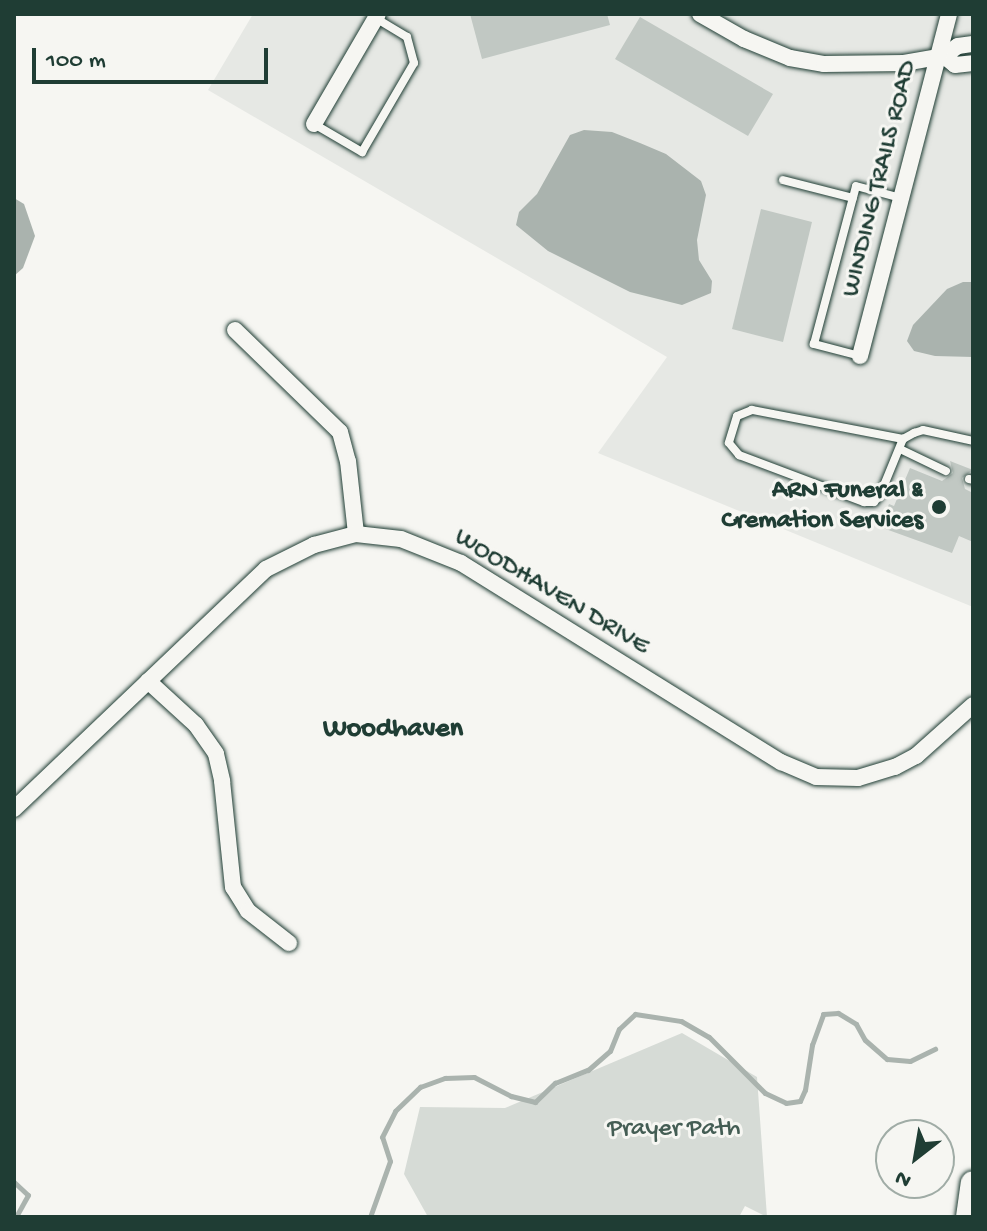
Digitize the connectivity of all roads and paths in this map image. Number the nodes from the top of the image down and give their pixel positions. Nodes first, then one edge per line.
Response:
1 (700, 14) edge
2 (949, 14) edge
3 (376, 16) edge
4 (973, 44) edge
5 (940, 57) junction
6 (973, 63) edge
7 (314, 124) joint
8 (783, 180) dead end
9 (853, 198) junction
10 (901, 198) junction
11 (235, 330) dead end
12 (860, 356) joint
13 (973, 441) edge
14 (902, 444) junction
15 (946, 471) dead end
16 (356, 534) junction
17 (148, 681) junction
18 (973, 705) edge
19 (14, 809) edge
20 (289, 943) dead end
21 (973, 1183) edge
22 (968, 1217) edge

1 - 5 street
2 - 5 street, WINDING TRAILS ROAD
3 - 7 street
3 - 7 lane
4 - 5 street
5 - 6 street
5 - 10 street, WINDING TRAILS ROAD
8 - 9 lane
9 - 10 lane
9 - 12 lane
10 - 12 street, WINDING TRAILS ROAD
11 - 16 street
13 - 14 lane
14 - 14 lane
14 - 15 lane
16 - 17 street, WOODHAVEN DRIVE
16 - 18 street, WOODHAVEN DRIVE
17 - 19 street, WOODHAVEN DRIVE
17 - 20 street
21 - 22 main road

